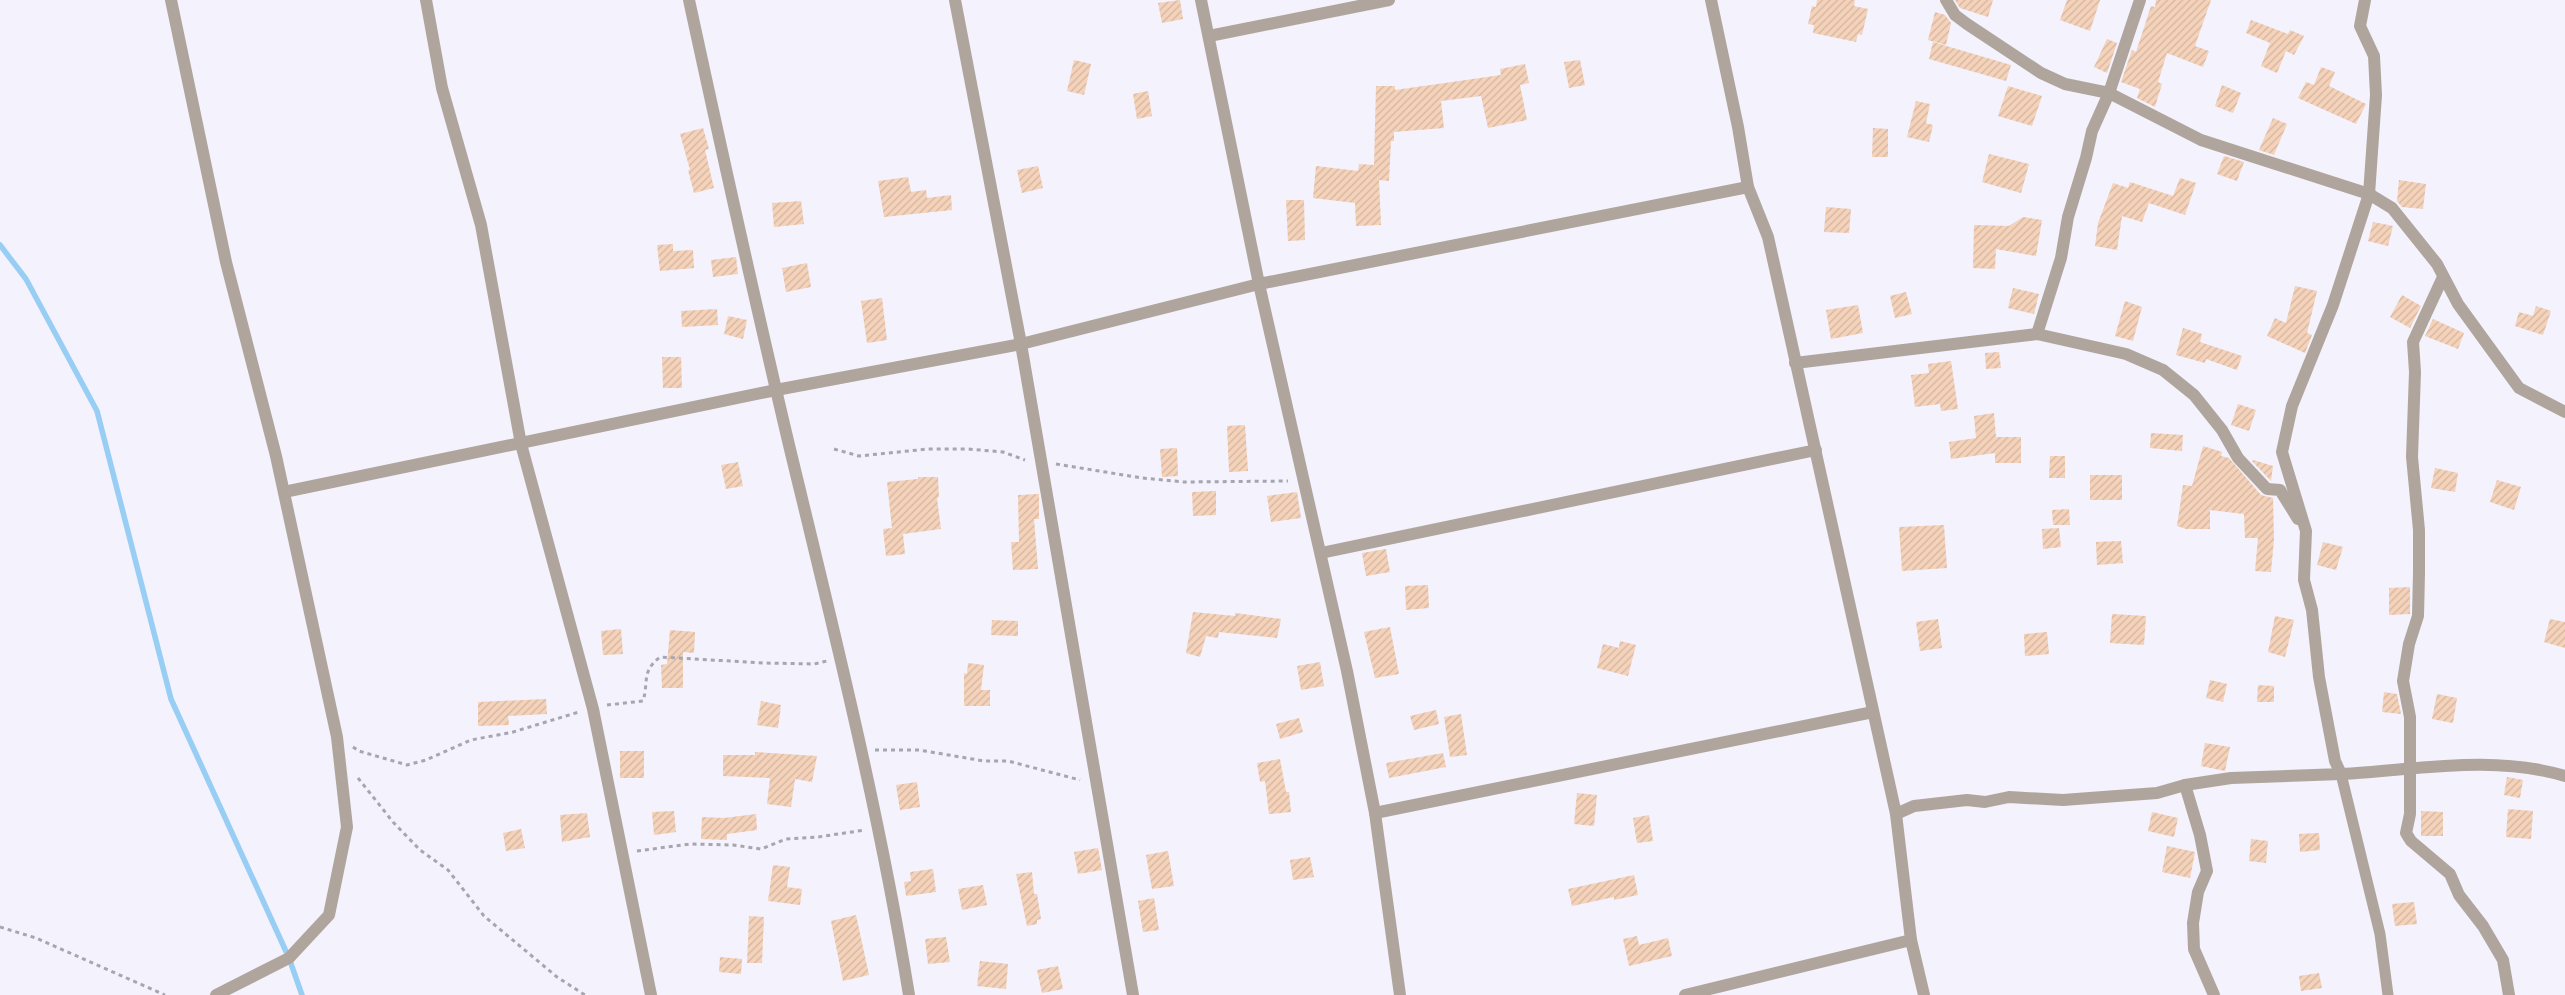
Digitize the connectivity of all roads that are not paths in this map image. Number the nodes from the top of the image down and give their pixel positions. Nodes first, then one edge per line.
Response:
1 (172, 0) edge
2 (426, 0) edge
3 (689, 0) edge
4 (955, 0) edge
5 (1201, 0) edge
6 (1389, 0) edge
7 (1710, 0) edge
8 (1946, 0) edge
9 (2140, 0) edge
10 (2365, 0) edge
11 (1209, 36) junction
12 (2109, 93) junction
13 (1748, 187) junction
14 (2369, 194) junction
15 (2443, 277) junction
16 (1259, 284) junction
17 (2036, 334) junction
18 (1020, 344) junction
19 (1796, 363) junction
20 (776, 390) junction
21 (2565, 412) edge
22 (521, 444) junction
23 (1816, 450) junction
24 (284, 492) junction
25 (2306, 531) junction
26 (1320, 553) junction
27 (1873, 712) junction
28 (2410, 770) junction
29 (2341, 774) junction
30 (2565, 776) edge
31 (2185, 785) junction
32 (1375, 813) junction
33 (1896, 814) junction
34 (1911, 940) junction
35 (216, 995) edge
36 (651, 995) edge
37 (909, 995) edge
38 (1133, 995) edge
39 (1400, 995) edge
40 (1685, 995) edge
41 (1924, 995) edge
42 (2214, 995) edge
43 (2388, 995) edge
44 (2508, 995) edge

1 - 24 street
2 - 22 street
3 - 20 street
4 - 18 street
5 - 11 street
6 - 11 street
7 - 13 street
8 - 12 street
9 - 12 street
10 - 14 street
11 - 16 street
12 - 14 street
12 - 17 street
13 - 16 street
13 - 19 street
14 - 15 street
14 - 25 street
15 - 21 street
15 - 28 street
16 - 18 street
16 - 26 street
17 - 19 street
17 - 25 street
18 - 20 street
18 - 38 street
19 - 23 street
20 - 22 street
20 - 37 street
22 - 24 street
22 - 36 street
23 - 26 street
23 - 27 street
24 - 35 street
25 - 29 street
26 - 32 street
27 - 32 street
27 - 33 street
28 - 29 street
28 - 30 street
28 - 44 street
29 - 31 street
29 - 43 lane
31 - 33 street
31 - 42 street
32 - 39 street
33 - 34 street
34 - 40 street
34 - 41 street

